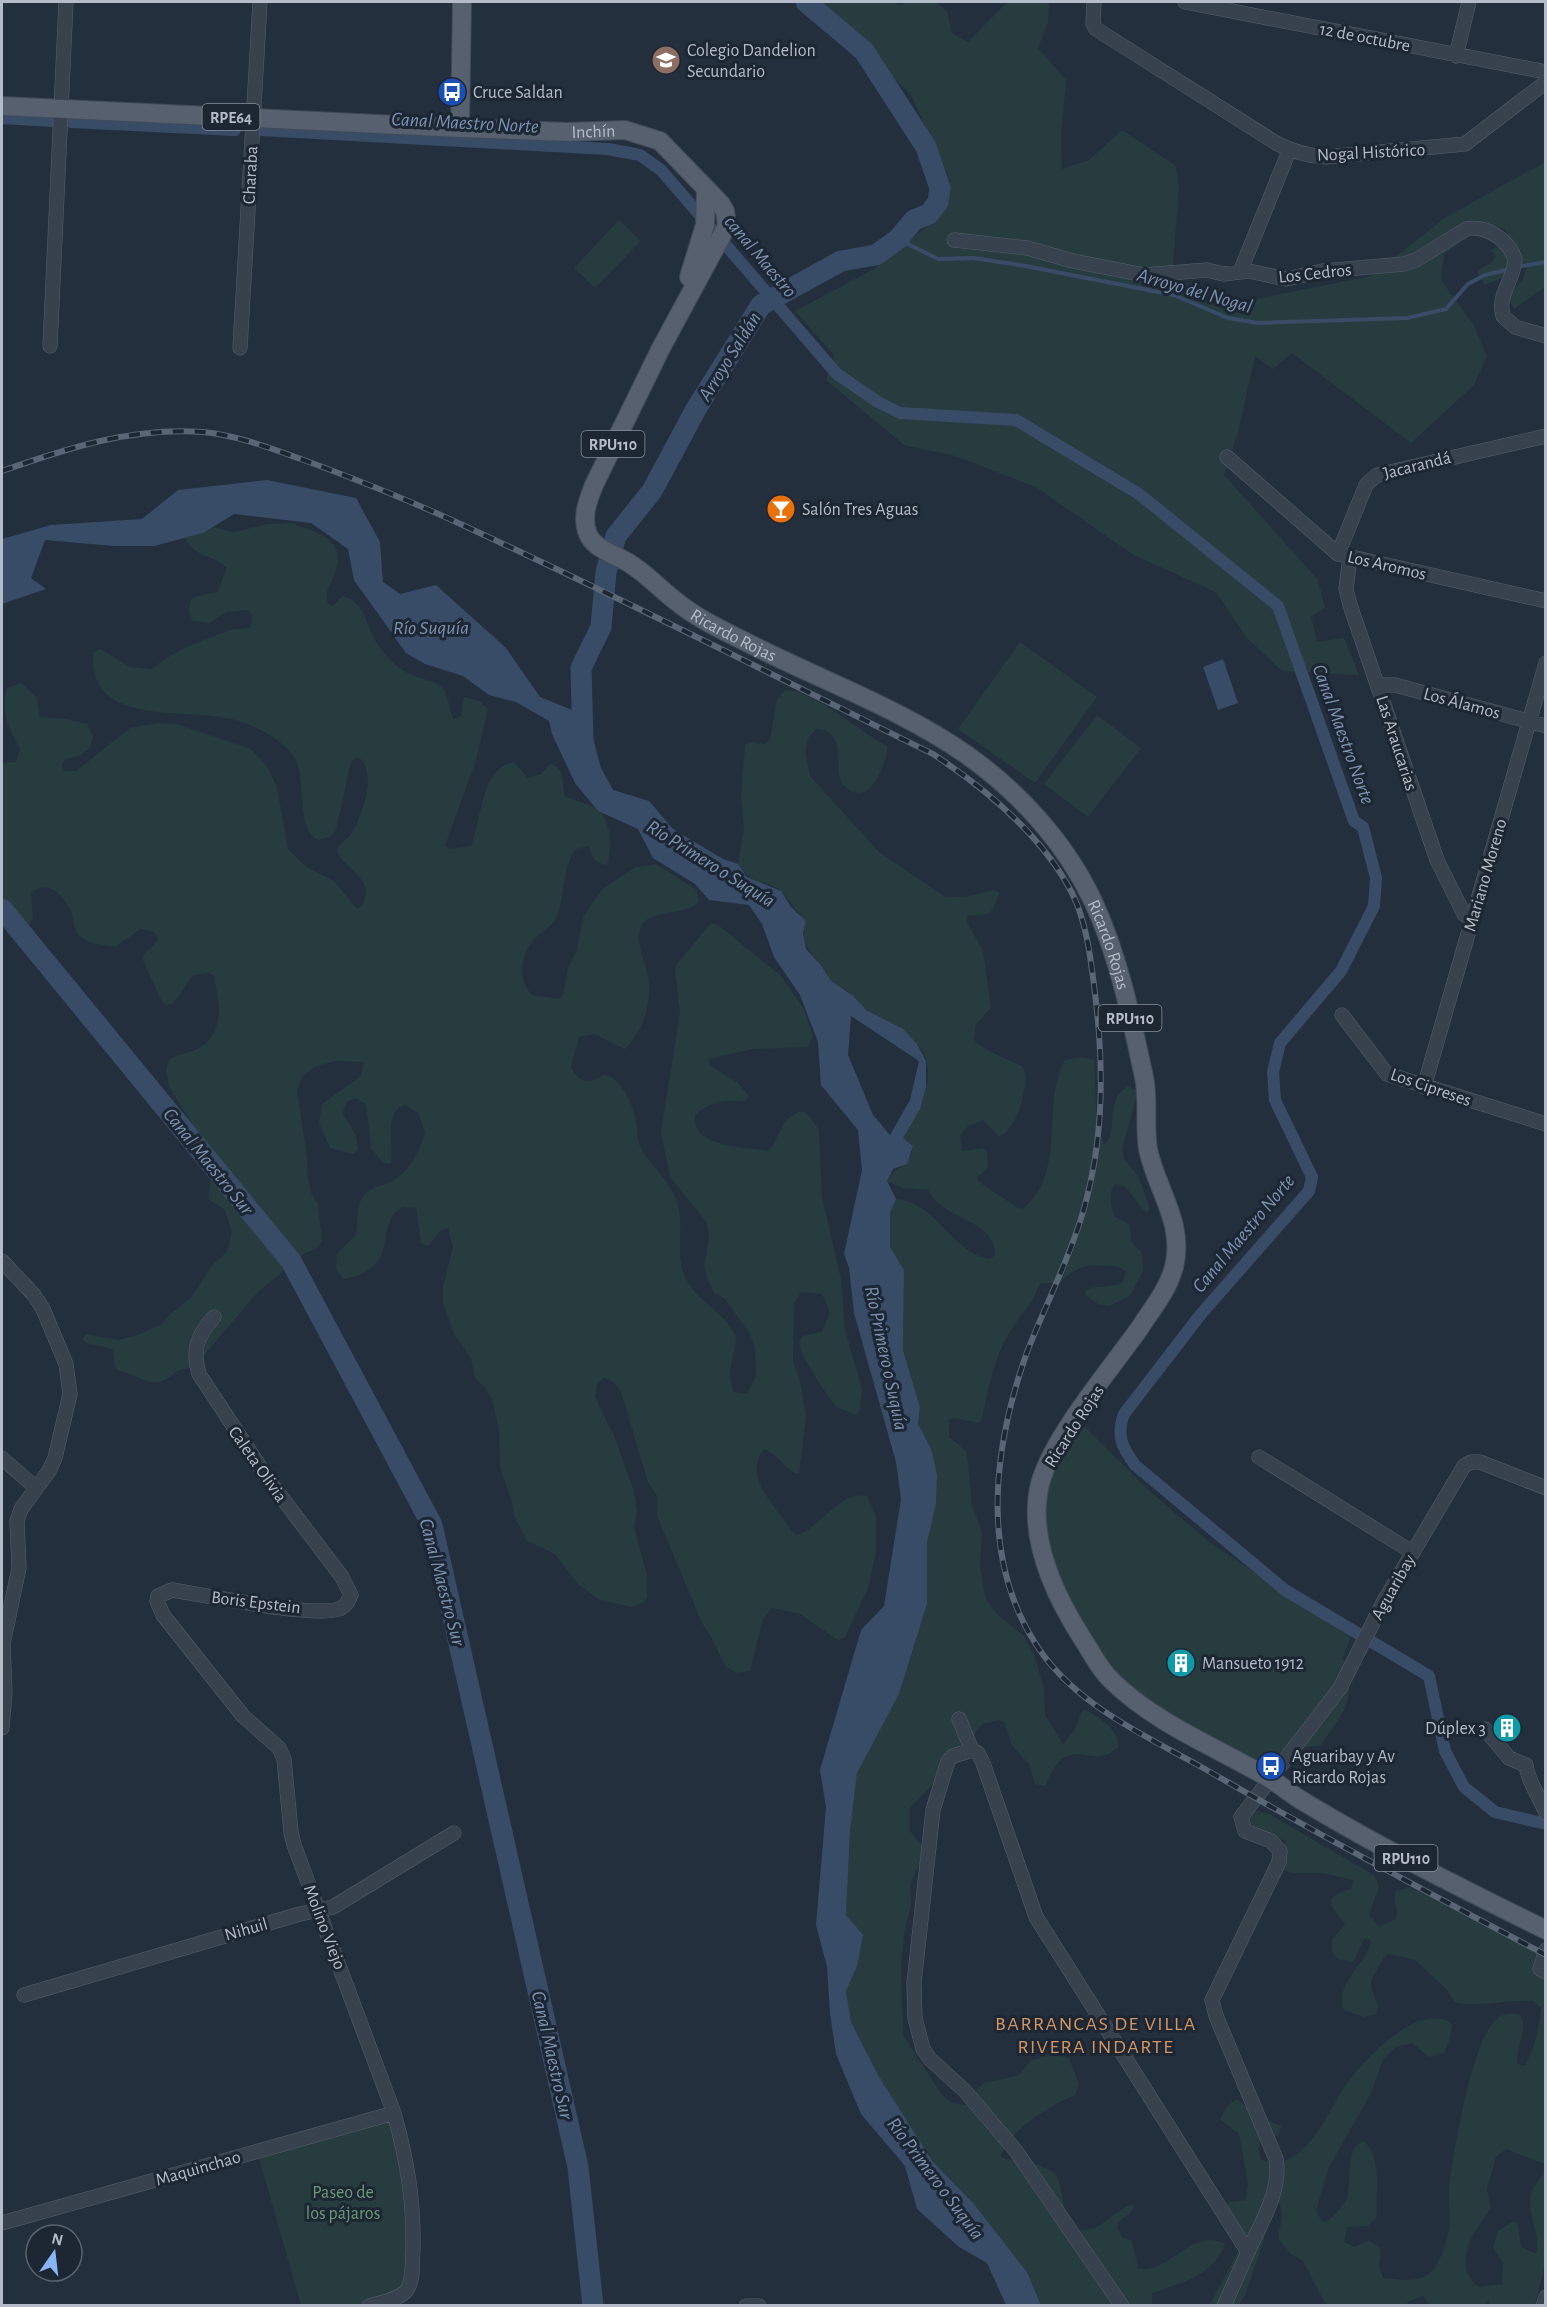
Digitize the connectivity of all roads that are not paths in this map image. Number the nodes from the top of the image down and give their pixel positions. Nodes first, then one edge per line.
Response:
1 (66, 2) edge
2 (260, 2) edge
3 (462, 2) edge
4 (1094, 2) edge
5 (1187, 2) edge
6 (1469, 2) edge
7 (1456, 56) junction
8 (1545, 72) edge
9 (1545, 82) edge
10 (2, 106) edge
11 (62, 109) junction
12 (254, 118) junction
13 (460, 128) junction
14 (1289, 151) junction
15 (706, 189) joint
16 (954, 240) dead end
17 (1240, 272) junction
18 (1545, 336) edge
19 (50, 346) dead end
20 (240, 348) dead end
21 (1545, 436) edge
22 (1227, 457) dead end
23 (1344, 555) junction
24 (1545, 601) edge
25 (1545, 663) edge
26 (1378, 685) junction
27 (1529, 721) junction
28 (1545, 726) edge
29 (1472, 920) junction
30 (1342, 1015) dead end
31 (1424, 1087) junction
32 (1545, 1124) edge
33 (2, 1261) edge
34 (214, 1317) dead end
35 (1259, 1456) dead end
36 (2, 1458) edge
37 (36, 1488) junction
38 (1545, 1488) edge
39 (1412, 1552) junction
40 (164, 1592) joint
41 (347, 1604) joint
42 (3, 1689) edge
43 (958, 1719) dead end
44 (2, 1728) edge
45 (1485, 1729) dead end
46 (972, 1749) junction
47 (1271, 1779) junction
48 (1545, 1813) edge
49 (454, 1833) dead end
50 (320, 1911) junction
51 (1545, 1930) edge
52 (1545, 1950) edge
53 (1545, 1972) edge
54 (24, 1995) dead end
55 (394, 2113) junction
56 (2, 2223) edge
57 (1248, 2252) junction
58 (1545, 2297) edge
59 (369, 2306) edge
60 (746, 2306) edge
61 (759, 2306) edge
62 (1122, 2306) edge
63 (1224, 2306) edge
64 (1543, 2306) edge

1 - 11 street
2 - 12 street, Charaba
3 - 13 main road
4 - 14 street, Nogal Histórico
5 - 7 street, 12 de octubre
6 - 7 street
7 - 8 street, 12 de octubre
9 - 14 street, Nogal Histórico
10 - 11 main road, RPE64
11 - 12 main road, RPE64
11 - 19 street
12 - 13 main road, RPE64
12 - 20 street, Charaba
13 - 15 main road, Inchín / RPU110
14 - 17 street
15 - 47 main road, Ricardo Rojas / RPU110
16 - 17 street, Los Cedros
17 - 18 street, Los Cedros
21 - 23 street, Jacarandá
22 - 23 street, Los Aromos
23 - 24 street, Los Aromos
23 - 26 street, Las Araucarias
25 - 27 street, Mariano Moreno
26 - 27 street, Los Álamos
26 - 29 street, Las Araucarias
27 - 28 street, Los Álamos
27 - 29 street, Mariano Moreno
29 - 31 street, Mariano Moreno
30 - 31 street, Los Cipreses
31 - 32 street, Los Cipreses
33 - 37 street
34 - 41 street, Caleta Olivia
35 - 39 street
36 - 37 street
37 - 42 street
38 - 39 street, Aguaribay
39 - 47 street, Aguaribay
40 - 41 street, Boris Epstein
40 - 50 street, Molino Viejo
42 - 44 street
43 - 46 street
45 - 48 street
46 - 57 street
46 - 62 street
47 - 51 main road, RPU110
47 - 57 street, Aguaribay
49 - 50 street, Nihuil
50 - 54 street, Nihuil
50 - 55 street, Molino Viejo
52 - 53 street
55 - 56 street, Maquinchao
55 - 59 street, Molino Viejo
57 - 63 street
58 - 64 street
60 - 61 street

